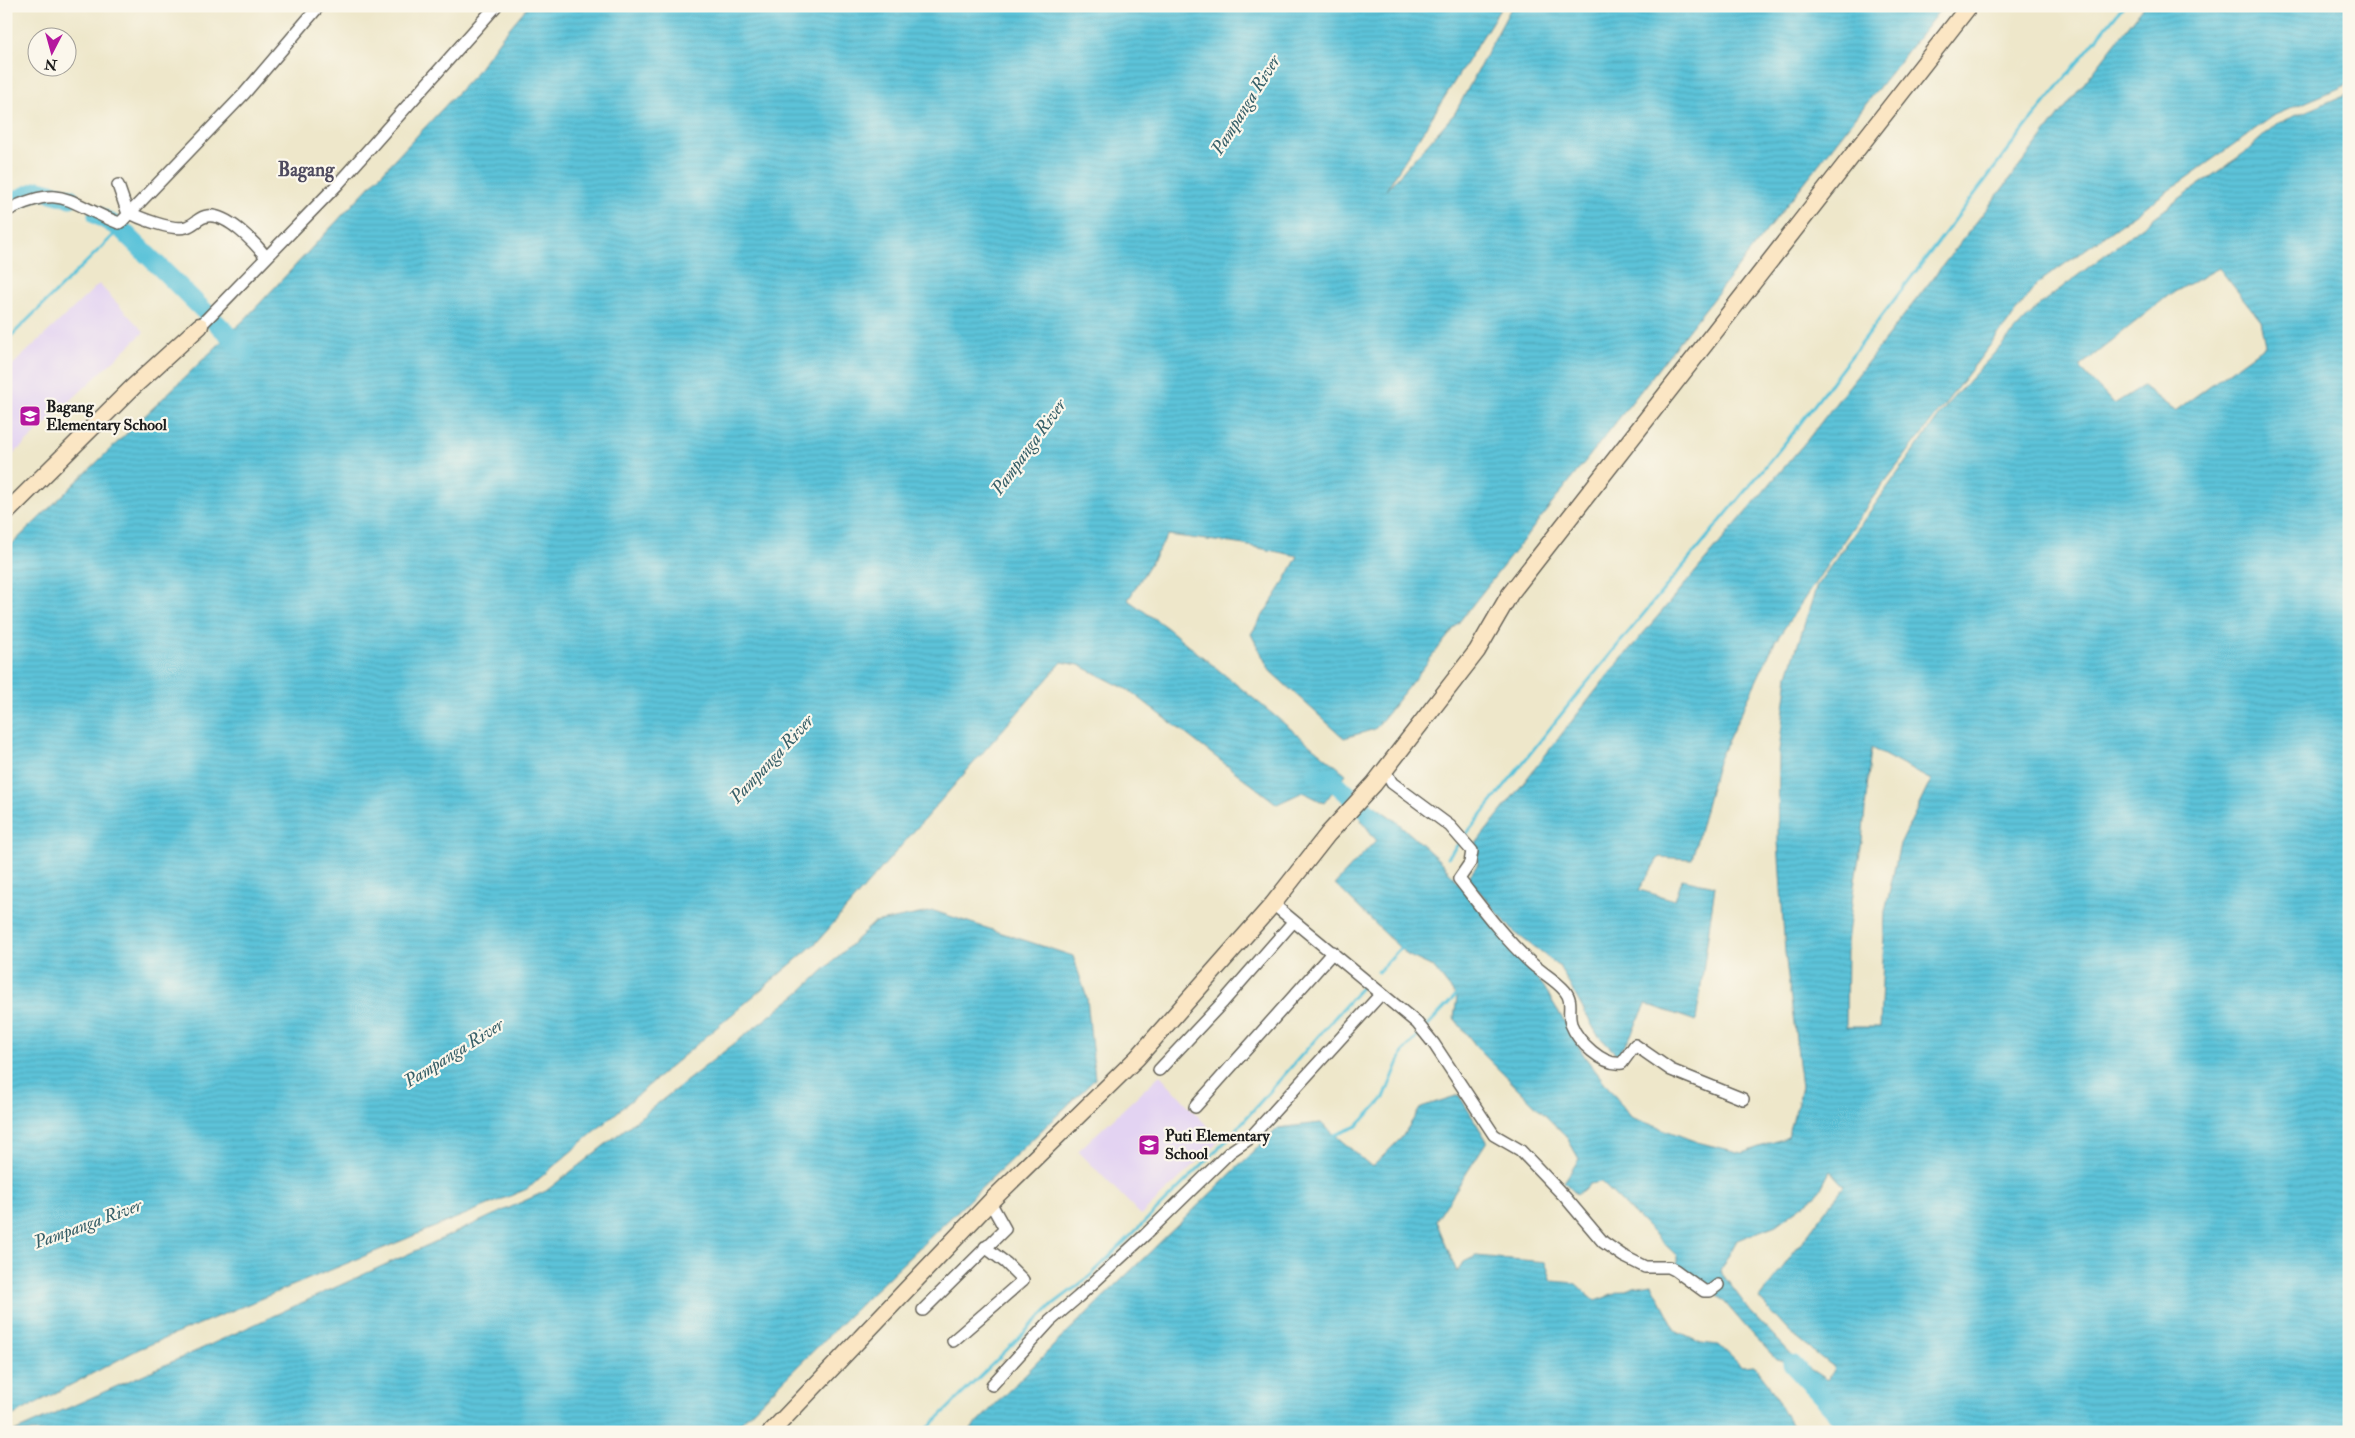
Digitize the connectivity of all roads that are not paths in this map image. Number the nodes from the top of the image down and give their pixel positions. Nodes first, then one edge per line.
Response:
1 (319, 6) edge
2 (496, 6) edge
3 (1969, 6) edge
4 (118, 185) dead end
5 (6, 211) edge
6 (130, 213) junction
7 (266, 256) junction
8 (200, 326) joint
9 (6, 512) edge
10 (1385, 771) junction
11 (1273, 904) junction
12 (1293, 922) junction
13 (1333, 952) junction
14 (1381, 994) junction
15 (1159, 1070) dead end
16 (1743, 1100) dead end
17 (1195, 1107) dead end
18 (990, 1202) junction
19 (985, 1247) junction
20 (1714, 1288) dead end
21 (923, 1310) dead end
22 (953, 1341) dead end
23 (992, 1385) dead end
24 (771, 1432) edge

1 - 6 street
2 - 7 street
3 - 10 street
4 - 6 street
5 - 6 street
6 - 7 street
7 - 8 street
8 - 9 street
10 - 11 street
10 - 16 street
11 - 12 street
11 - 18 street
12 - 13 street
12 - 15 street
13 - 14 street
13 - 17 street
14 - 20 street
14 - 23 street
18 - 19 street
18 - 24 street
19 - 21 street
19 - 22 street

